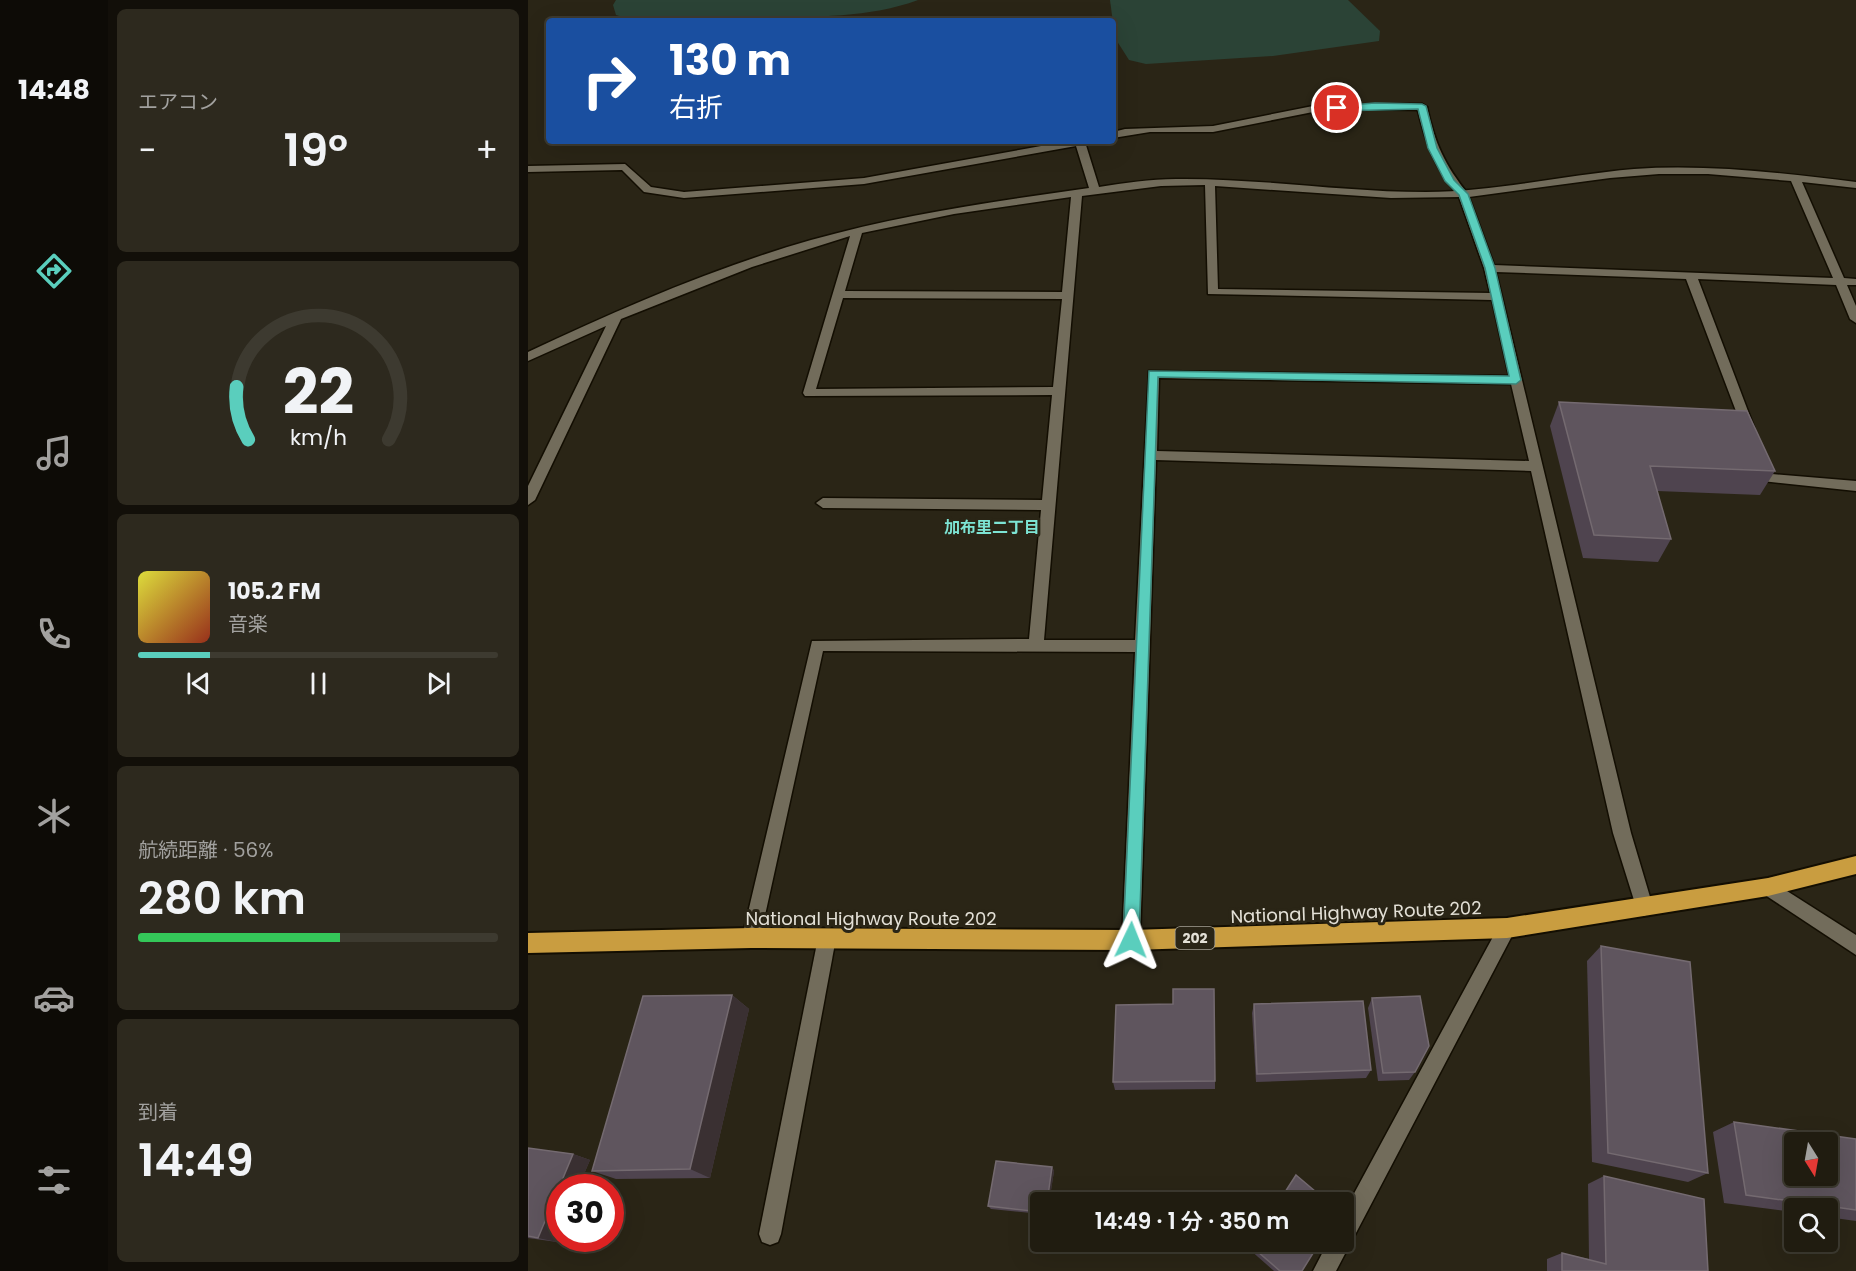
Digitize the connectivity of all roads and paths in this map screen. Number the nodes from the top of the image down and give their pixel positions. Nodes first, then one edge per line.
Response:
1 (1116, 134) edge
2 (1072, 144) edge
3 (1084, 144) edge
4 (528, 169) edge
5 (1795, 177) junction
6 (1210, 182) junction
7 (1856, 185) edge
8 (1095, 190) junction
9 (1077, 193) junction
10 (1463, 194) junction
11 (857, 232) junction
12 (1490, 268) junction
13 (1691, 277) junction
14 (1840, 282) junction
15 (1856, 282) edge
16 (838, 294) junction
17 (1069, 296) junction
18 (1497, 297) junction
19 (617, 315) junction
20 (1856, 319) edge
21 (528, 357) edge
22 (1516, 380) junction
23 (1059, 391) junction
24 (1150, 455) junction
25 (1535, 466) junction
26 (1856, 486) edge
27 (528, 500) edge
28 (823, 503) dead end
29 (1049, 505) junction
30 (1035, 646) junction
31 (1143, 646) junction
32 (1856, 865) edge
33 (1768, 887) junction
34 (1644, 907) junction
35 (1507, 928) junction
36 (751, 938) junction
37 (827, 938) junction
38 (1131, 940) junction
39 (528, 943) edge
40 (1856, 946) edge
41 (1354, 1215) edge
42 (770, 1234) dead end
43 (1334, 1252) edge
44 (1324, 1271) edge

1 - 10 street
2 - 4 street
3 - 8 street
5 - 7 street
5 - 10 street
5 - 14 street
6 - 8 street
6 - 10 street
6 - 18 street
8 - 9 street
9 - 11 street
9 - 17 street
10 - 12 street
11 - 16 street
11 - 19 street
12 - 13 street
12 - 18 street
13 - 14 street
13 - 26 street
14 - 15 street
14 - 20 street
16 - 17 street
16 - 23 street
17 - 23 street
18 - 22 street
19 - 21 street
19 - 27 street
22 - 24 street
22 - 25 street
23 - 29 street
24 - 25 street
24 - 31 street
25 - 34 street
28 - 29 street
29 - 30 street
30 - 31 street
30 - 36 street
31 - 38 street
32 - 33 highway, National Highway Route 202 / 202
33 - 34 highway, National Highway Route 202 / 202
33 - 40 street
34 - 35 highway, National Highway Route 202 / 202
35 - 38 highway, National Highway Route 202 / 202
35 - 41 street
36 - 37 highway, National Highway Route 202 / 202
36 - 39 highway, National Highway Route 202 / 202
37 - 38 highway, National Highway Route 202 / 202
37 - 42 street
43 - 44 street

